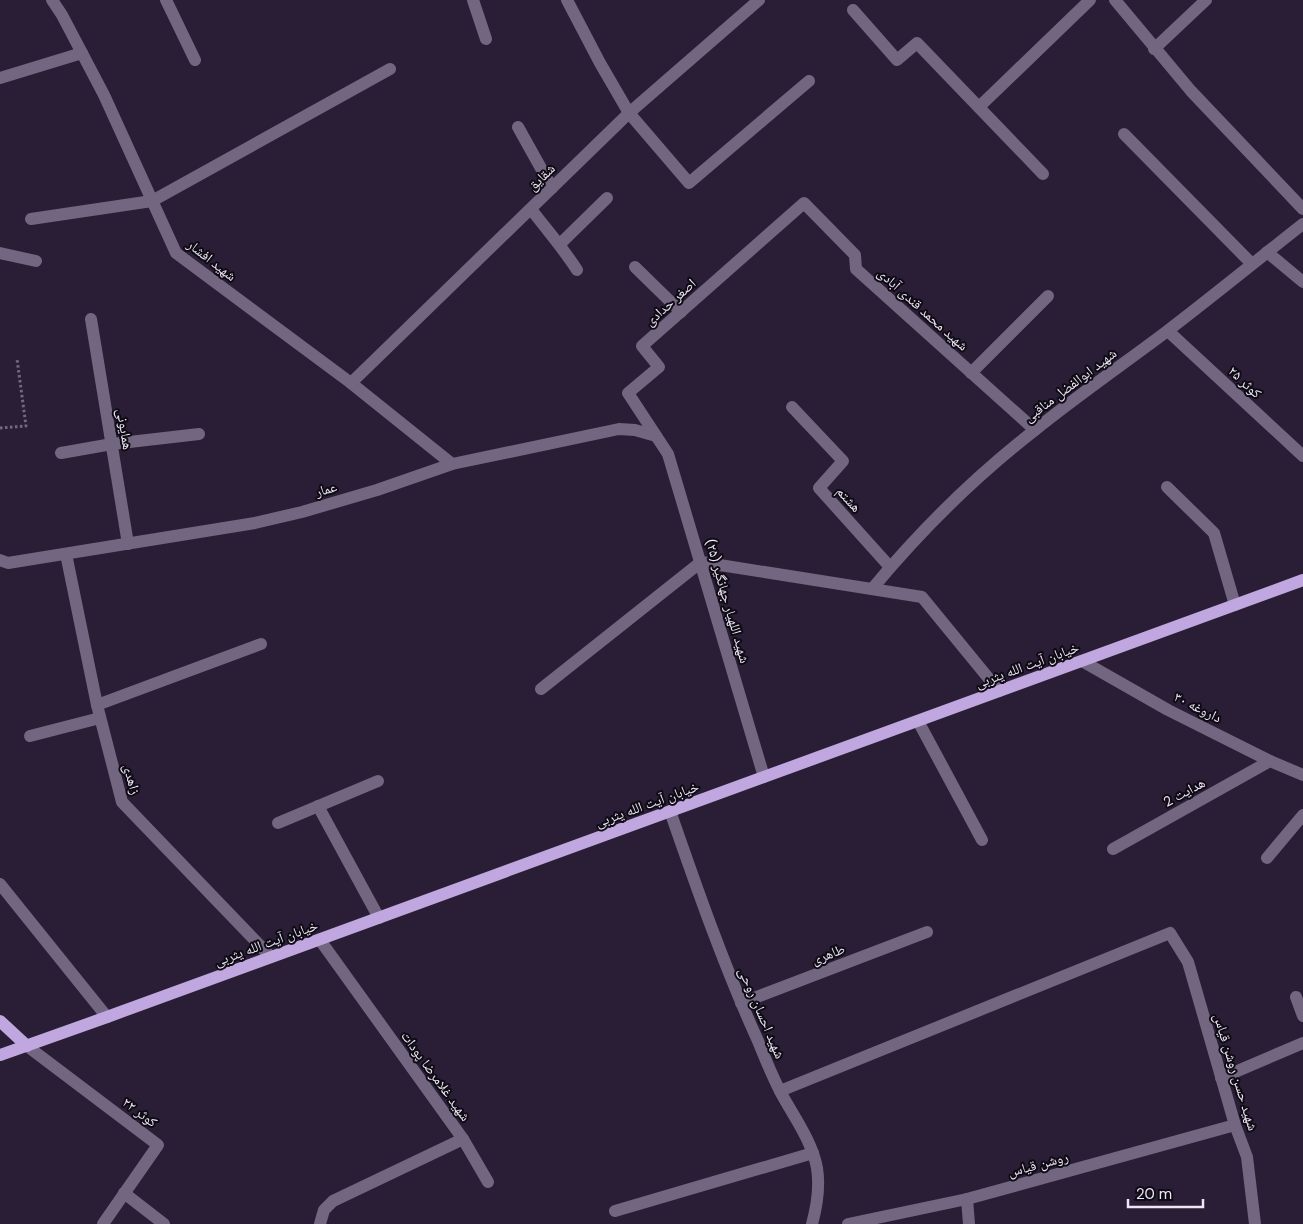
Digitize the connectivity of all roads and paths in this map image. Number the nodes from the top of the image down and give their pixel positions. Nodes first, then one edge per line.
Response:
1 (52, 0) edge
2 (166, 0) edge
3 (473, 0) edge
4 (567, 0) edge
5 (759, 0) edge
6 (1090, 0) edge
7 (1115, 0) edge
8 (1206, 0) edge
9 (854, 10) dead end
10 (486, 39) dead end
11 (1154, 48) junction
12 (82, 53) junction
13 (195, 60) dead end
14 (390, 69) dead end
15 (0, 78) edge
16 (809, 81) dead end
17 (979, 107) junction
18 (629, 113) junction
19 (518, 128) dead end
20 (1124, 134) dead end
21 (1042, 174) dead end
22 (552, 188) junction
23 (607, 198) dead end
24 (152, 200) junction
25 (804, 203) joint
26 (531, 209) junction
27 (1303, 209) edge
28 (31, 219) dead end
29 (1303, 224) edge
30 (560, 244) junction
31 (1267, 252) junction
32 (0, 253) edge
33 (36, 262) dead end
34 (1252, 264) junction
35 (635, 267) dead end
36 (577, 270) dead end
37 (1303, 282) edge
38 (1048, 296) dead end
39 (681, 312) junction
40 (91, 319) dead end
41 (1168, 331) junction
42 (17, 360) dead end
43 (971, 373) junction
44 (351, 384) junction
45 (792, 407) dead end
46 (0, 428) edge
47 (1035, 430) junction
48 (199, 434) dead end
49 (656, 436) junction
50 (112, 444) junction
51 (61, 453) dead end
52 (1303, 456) edge
53 (452, 464) junction
54 (1167, 487) dead end
55 (128, 544) junction
56 (66, 554) junction
57 (0, 560) edge
58 (701, 562) junction
59 (890, 567) junction
60 (1303, 580) edge
61 (872, 589) junction
62 (1235, 605) junction
63 (261, 644) dead end
64 (1082, 661) junction
65 (541, 689) dead end
66 (999, 691) junction
67 (97, 705) junction
68 (100, 718) junction
69 (918, 721) junction
70 (30, 736) dead end
71 (1270, 761) junction
72 (1303, 775) edge
73 (764, 777) junction
74 (378, 781) dead end
75 (318, 806) junction
76 (670, 811) junction
77 (1303, 815) edge
78 (278, 823) dead end
79 (982, 840) dead end
80 (1113, 849) dead end
81 (1267, 858) dead end
82 (0, 884) edge
83 (379, 918) junction
84 (927, 932) dead end
85 (320, 940) junction
86 (271, 957) junction
87 (1296, 997) dead end
88 (740, 1003) junction
89 (1303, 1016) edge
90 (107, 1017) junction
91 (0, 1021) edge
92 (1303, 1043) edge
93 (27, 1046) junction
94 (0, 1055) edge
95 (1221, 1078) junction
96 (780, 1091) junction
97 (1235, 1125) junction
98 (463, 1139) junction
99 (813, 1153) junction
100 (488, 1182) dead end
101 (124, 1194) junction
102 (967, 1199) junction
103 (615, 1211) dead end
104 (103, 1224) edge
105 (164, 1224) edge
106 (320, 1224) edge
107 (812, 1224) edge
108 (848, 1224) edge
109 (969, 1224) edge
110 (1255, 1224) edge

1 - 12 street, شهید افشار
2 - 13 street
3 - 10 street
4 - 18 street
5 - 18 street, شقایق
6 - 17 street
7 - 11 street
8 - 11 street
9 - 17 street
11 - 27 street
12 - 15 street
12 - 24 street, شهید افشار
14 - 24 street
16 - 18 street
17 - 21 street
18 - 22 street, شقایق
19 - 22 street
20 - 34 street
22 - 26 street, شقایق
23 - 30 street
24 - 28 street
24 - 44 street, شهید افشار
25 - 39 street, اصغر حدادی
25 - 43 street, شهید محمد قندی آبادی
26 - 30 street
26 - 44 street, شقایق
29 - 31 street, شهید ابوالفضل مناقبی
30 - 36 street
31 - 34 street, شهید ابوالفضل مناقبی
31 - 37 street
32 - 33 street
34 - 41 street, شهید ابوالفضل مناقبی
35 - 39 street
38 - 43 street
39 - 49 street, اصغر حدادی
40 - 50 street, همایونی
41 - 47 street, شهید ابوالفضل مناقبی
41 - 52 street, کوثر ۲۵
42 - 46 path
43 - 47 street, شهید محمد قندی آبادی
44 - 53 street, شهید افشار
45 - 59 street, هشتم
47 - 59 street, شهید ابوالفضل مناقبی
48 - 50 street
49 - 53 street, عمار
49 - 58 street, شهید اللهیار جهانگیر (۲۵)
50 - 51 street
50 - 55 street, همایونی
53 - 55 street, عمار
54 - 62 street
55 - 56 street, عمار
56 - 57 street, عمار
56 - 67 street, زاهدی
58 - 61 street
58 - 65 street
58 - 73 street, شهید اللهیار جهانگیر (۲۵)
59 - 61 street, شهید ابوالفضل مناقبی
60 - 62 main road, خیابان آیت الله یثربی
61 - 66 street
62 - 64 main road, خیابان آیت الله یثربی
63 - 67 street
64 - 66 main road, خیابان آیت الله یثربی
64 - 71 street, داروغه ۳۰
66 - 69 main road, خیابان آیت الله یثربی
67 - 68 street, زاهدی
68 - 70 street
68 - 86 street, زاهدی
69 - 73 main road, خیابان آیت الله یثربی
69 - 79 street
71 - 72 street, داروغه ۳۰
71 - 80 street, هدایت 2
73 - 76 main road, خیابان آیت الله یثربی
74 - 75 street
75 - 78 street
75 - 83 street
76 - 83 main road, خیابان آیت الله یثربی
76 - 88 street, شهید احسان روحی
77 - 81 street
82 - 90 street
83 - 85 main road, خیابان آیت الله یثربی
84 - 88 street, طاهری
85 - 86 main road, خیابان آیت الله یثربی
85 - 98 street, شهید غلامرضا پودات
86 - 90 main road, خیابان آیت الله یثربی
87 - 89 street
88 - 96 street, شهید احسان روحی
90 - 93 main road, خیابان آیت الله یثربی
91 - 93 main road
92 - 95 street
93 - 94 main road, خیابان آیت الله یثربی
93 - 101 street, کوثر ۲۲
95 - 96 street, شهید حسن روشن قیاس
95 - 97 street, شهید حسن روشن قیاس
96 - 99 street, شهید احسان روحی
97 - 102 street, روشن قیاس
97 - 110 street, شهید حسن روشن قیاس
98 - 100 street
98 - 106 street, شهید غلامرضا پودات
99 - 103 street
99 - 107 street, شهید احسان روحی
101 - 104 street, کوثر ۲۲
101 - 105 street
102 - 108 street, روشن قیاس
102 - 109 street

